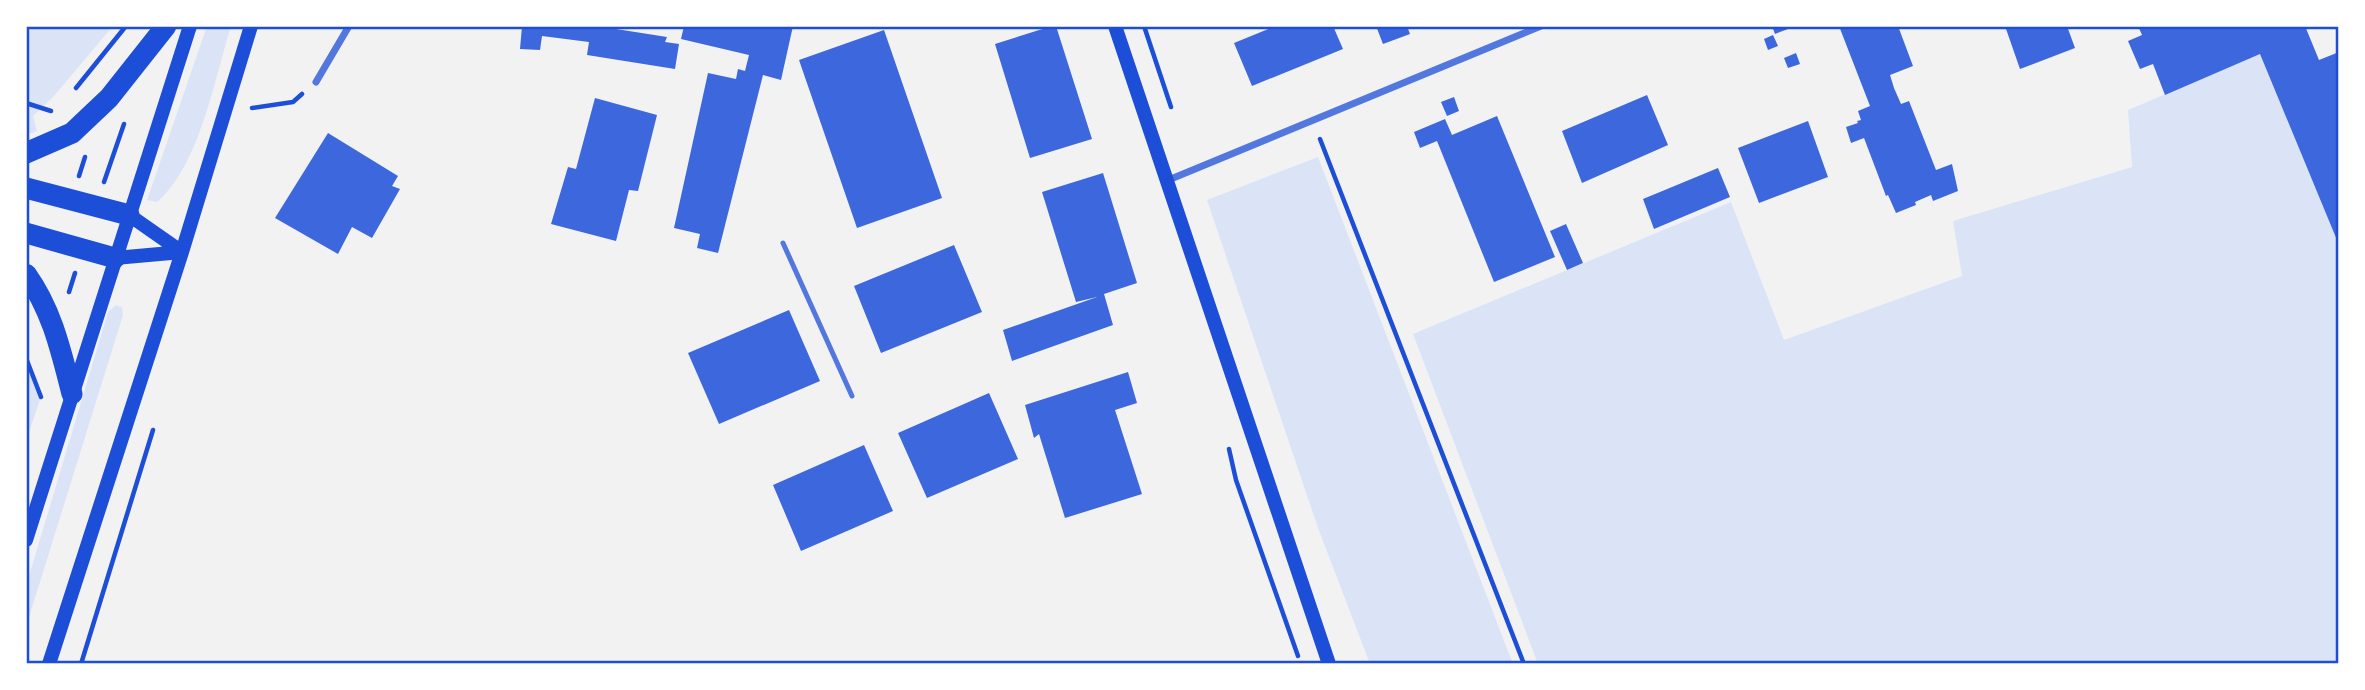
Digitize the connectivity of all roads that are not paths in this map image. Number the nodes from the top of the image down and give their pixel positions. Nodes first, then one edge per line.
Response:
1 (166, 26) edge
2 (190, 26) edge
3 (251, 26) edge
4 (349, 26) edge
5 (1115, 26) edge
6 (1541, 26) edge
7 (316, 82) road end
8 (26, 153) edge
9 (1165, 181) junction
10 (26, 188) edge
11 (129, 215) junction
12 (26, 233) edge
13 (783, 243) dead end
14 (182, 252) junction
15 (115, 258) junction
16 (26, 274) edge
17 (72, 394) junction
18 (852, 396) dead end
19 (26, 540) edge
20 (49, 664) edge
21 (1329, 664) edge

1 - 8 highway
2 - 11 main road
3 - 14 main road
4 - 7 street
5 - 9 main road
6 - 9 street
9 - 21 main road
10 - 11 highway
11 - 14 main road
11 - 15 main road
12 - 15 highway
13 - 18 lane
14 - 15 main road
14 - 20 main road
15 - 17 main road
16 - 17 highway
17 - 19 main road

